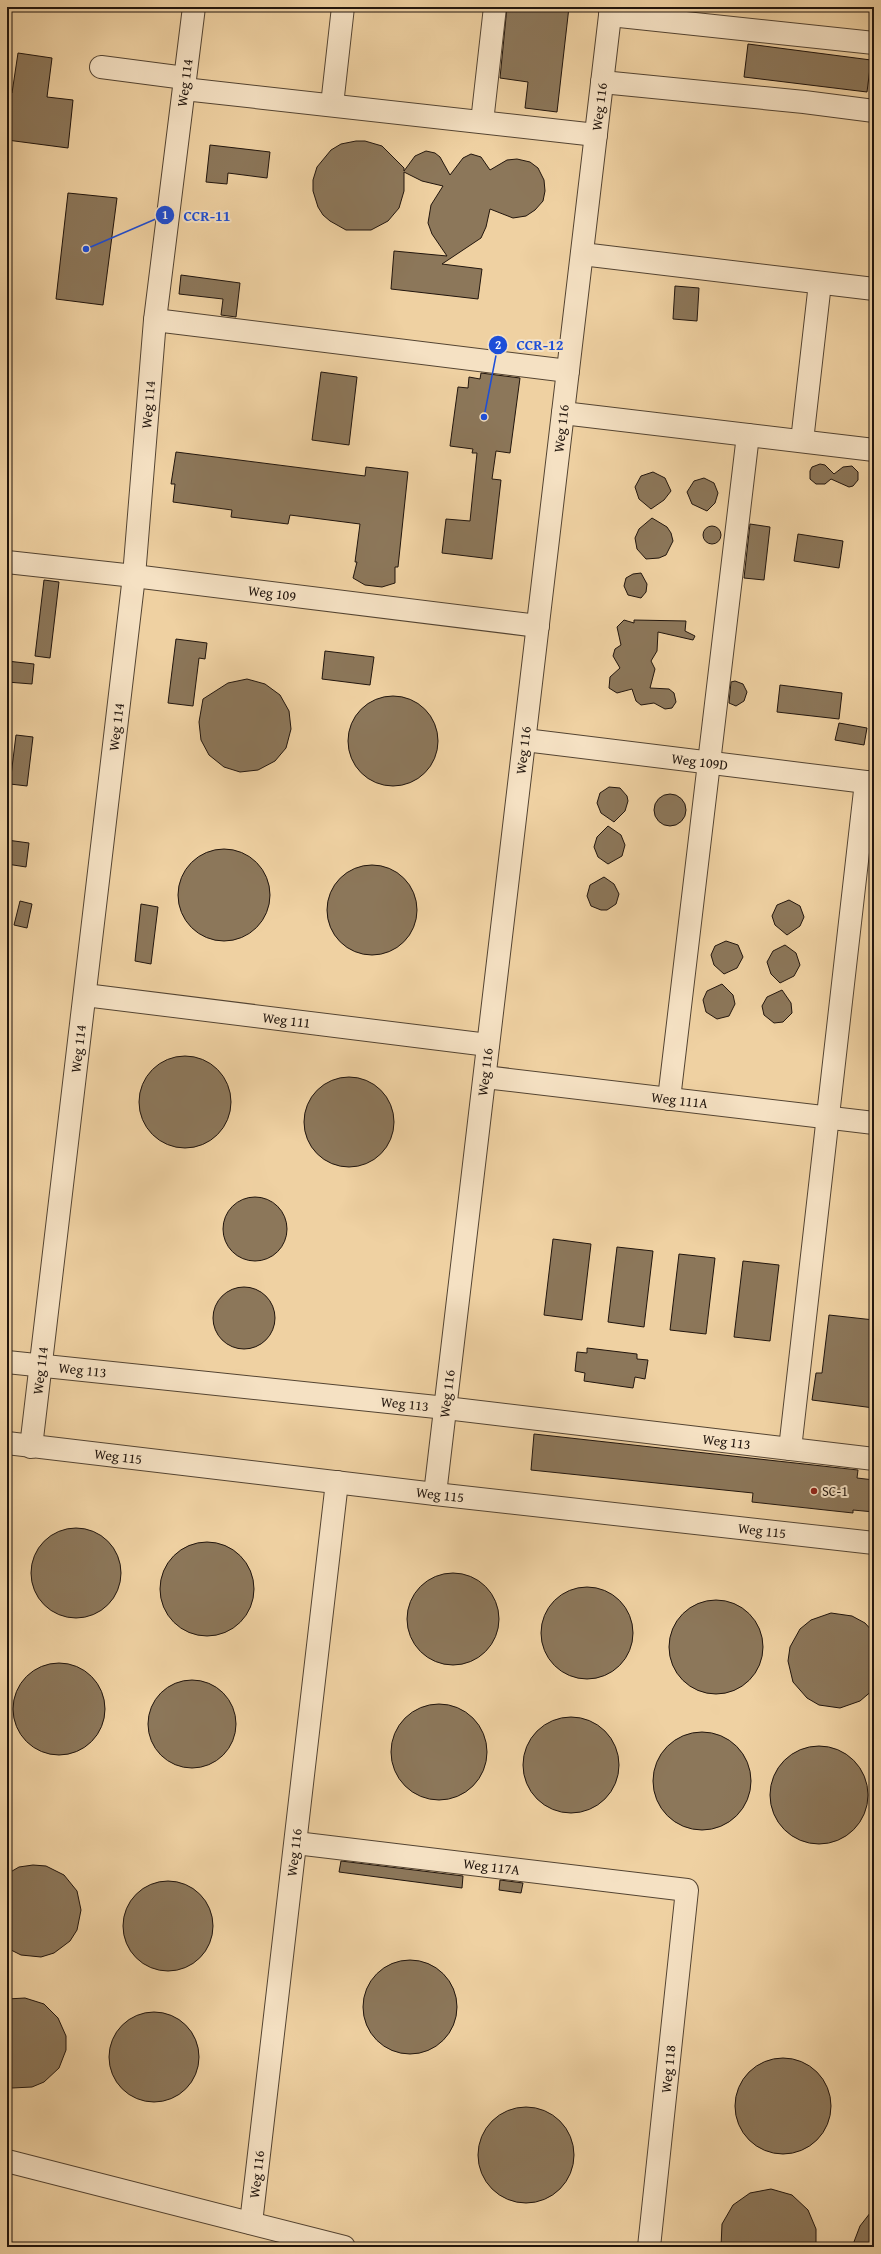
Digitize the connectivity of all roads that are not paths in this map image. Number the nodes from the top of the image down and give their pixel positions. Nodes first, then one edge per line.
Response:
1 (194, 7) edge
2 (343, 7) edge
3 (495, 7) edge
4 (611, 11) edge
5 (678, 15) edge
6 (874, 43) edge
7 (101, 67) dead end
8 (602, 82) junction
9 (184, 83) junction
10 (332, 105) junction
11 (874, 111) edge
12 (482, 122) junction
13 (596, 135) junction
14 (582, 254) junction
15 (820, 283) junction
16 (874, 289) edge
17 (155, 320) junction
18 (568, 371) junction
19 (563, 413) junction
20 (748, 435) junction
21 (802, 441) junction
22 (874, 450) edge
23 (7, 562) edge
24 (134, 576) junction
25 (538, 626) junction
26 (525, 740) junction
27 (709, 763) junction
28 (870, 782) edge
29 (85, 995) junction
30 (488, 1045) junction
31 (485, 1077) junction
32 (669, 1099) junction
33 (828, 1118) junction
34 (874, 1123) edge
35 (7, 1362) edge
36 (40, 1365) junction
37 (446, 1408) junction
38 (7, 1443) edge
39 (31, 1446) junction
40 (790, 1449) junction
41 (874, 1459) edge
42 (337, 1482) junction
43 (436, 1494) junction
44 (874, 1543) edge
45 (296, 1843) junction
46 (687, 1890) joint
47 (7, 2161) edge
48 (251, 2223) junction
49 (344, 2247) edge
50 (649, 2247) edge

1 - 9 lane, Weg 114
2 - 10 lane
3 - 12 lane
4 - 5 lane
4 - 8 lane, Weg 116
5 - 6 lane
7 - 9 lane
8 - 11 lane
8 - 13 lane, Weg 116
9 - 10 lane
9 - 17 lane, Weg 114
10 - 12 lane
12 - 13 lane
13 - 14 lane, Weg 116
14 - 15 lane
14 - 18 lane, Weg 116
15 - 16 lane
15 - 21 lane
17 - 18 lane
17 - 24 lane, Weg 114
18 - 19 lane, Weg 116
19 - 20 lane
19 - 25 lane, Weg 116
20 - 21 lane
20 - 27 lane
21 - 22 lane
23 - 24 lane, Weg 109
24 - 25 lane, Weg 109
24 - 29 lane, Weg 114
25 - 26 lane, Weg 116
26 - 27 lane, Weg 109D
26 - 30 lane, Weg 116
27 - 28 lane, Weg 109D
27 - 32 lane
28 - 33 lane
29 - 30 lane, Weg 111
29 - 36 lane, Weg 114
30 - 31 lane, Weg 116
31 - 32 lane, Weg 111A
31 - 37 lane, Weg 116
32 - 33 lane, Weg 111A
33 - 34 lane, Weg 111A
33 - 40 lane
35 - 36 lane, Weg 113
36 - 37 lane, Weg 113
36 - 39 lane, Weg 114
37 - 40 lane, Weg 113
37 - 43 lane, Weg 116
38 - 39 lane, Weg 115
39 - 42 lane, Weg 115
40 - 41 lane, Weg 113
42 - 43 lane, Weg 115
42 - 45 lane, Weg 116
43 - 44 lane, Weg 115
45 - 46 lane, Weg 117A
45 - 48 lane, Weg 116
46 - 50 lane, Weg 118
47 - 48 lane
48 - 49 lane

